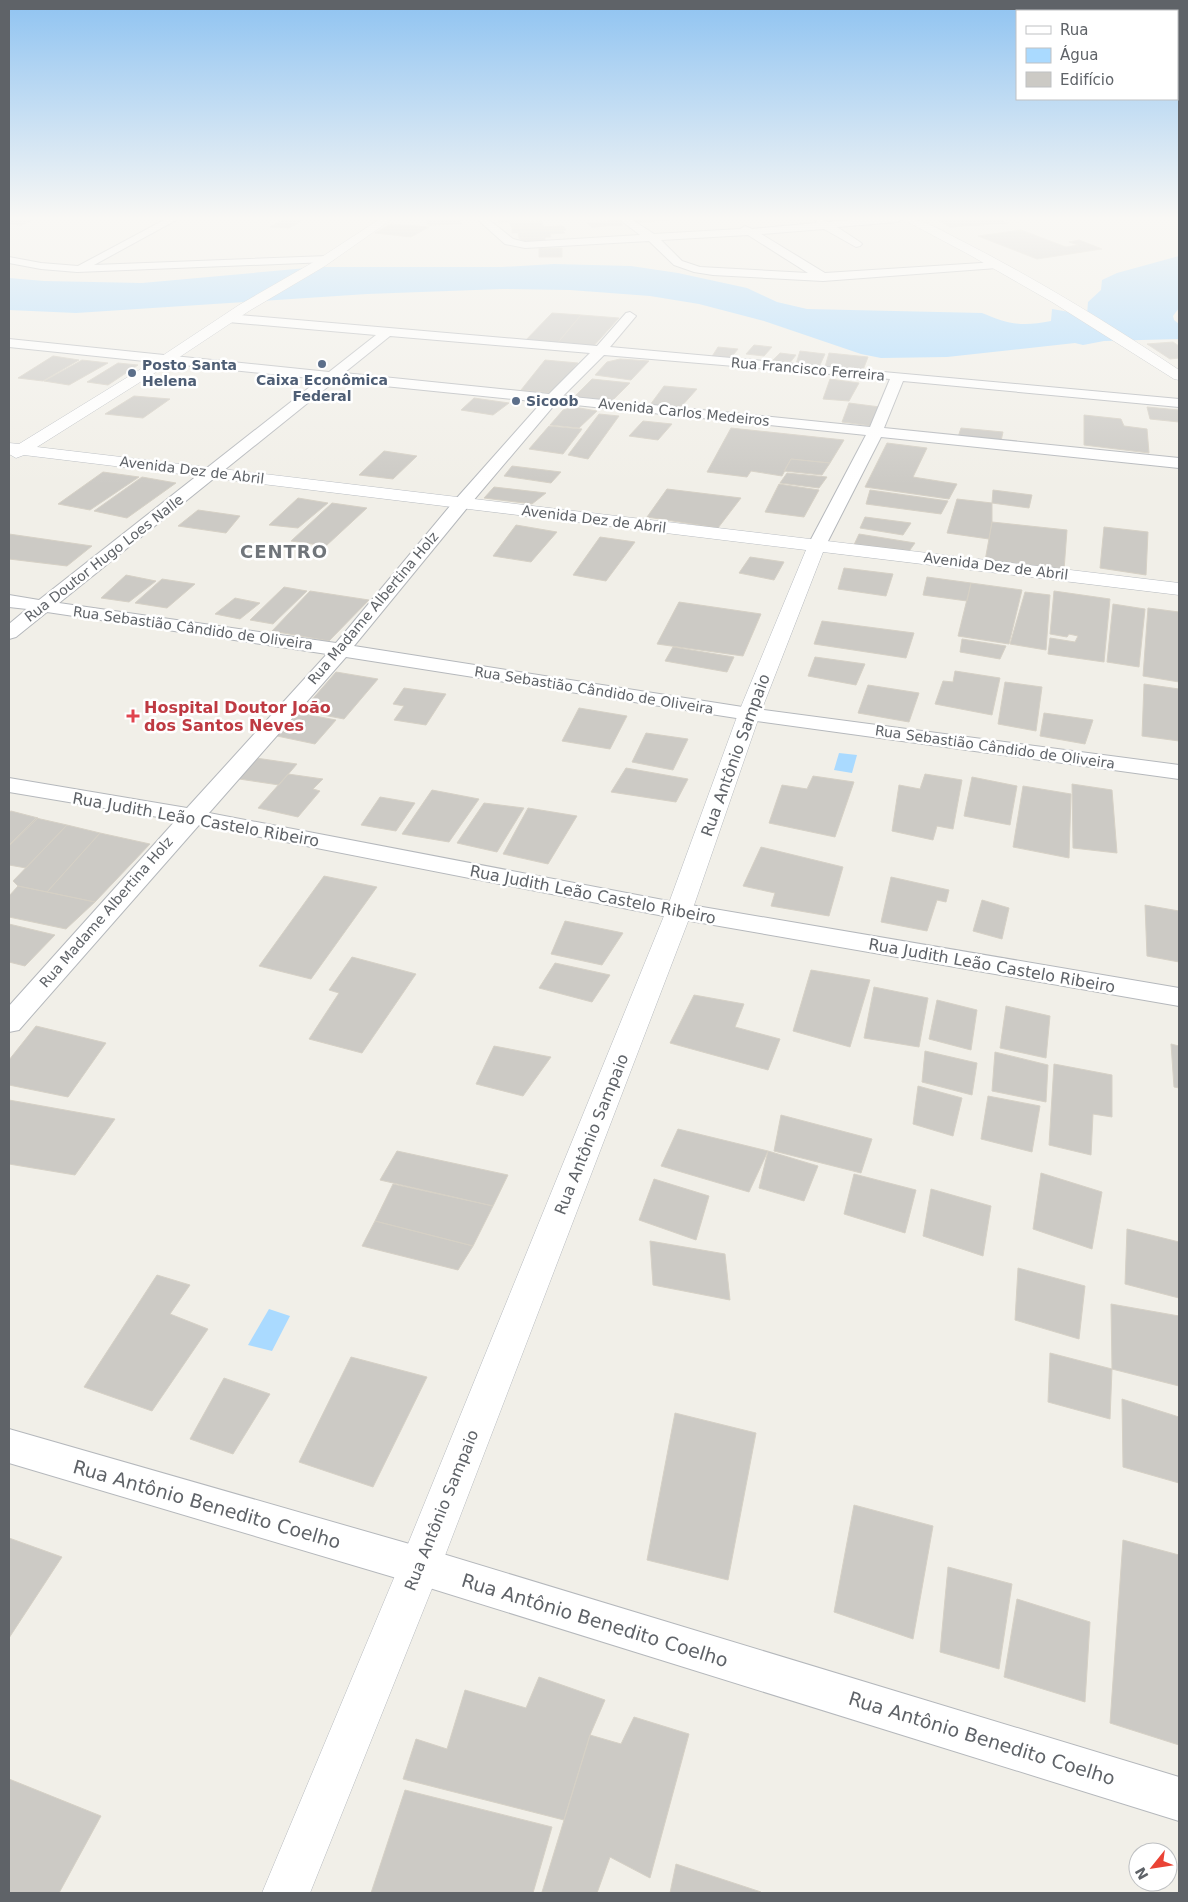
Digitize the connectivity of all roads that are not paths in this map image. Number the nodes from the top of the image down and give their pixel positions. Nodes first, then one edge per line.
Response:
1 (244, 308) edge
2 (1070, 308) edge
3 (630, 316) dead end
4 (228, 318) junction
5 (386, 333) junction
6 (9, 343) edge
7 (600, 351) junction
8 (166, 359) junction
9 (331, 375) junction
10 (898, 376) junction
11 (1179, 376) edge
12 (553, 398) junction
13 (1179, 403) edge
14 (875, 433) junction
15 (13, 452) edge
16 (1179, 462) edge
17 (213, 472) junction
18 (461, 504) junction
19 (817, 545) junction
20 (1179, 588) edge
21 (9, 601) edge
22 (44, 606) junction
23 (9, 633) edge
24 (340, 650) junction
25 (749, 714) junction
26 (1179, 772) edge
27 (9, 785) edge
28 (191, 816) junction
29 (679, 911) junction
30 (1179, 997) edge
31 (9, 1023) edge
32 (9, 1446) edge
33 (420, 1566) junction
34 (1179, 1799) edge
35 (286, 1893) edge

1 - 4 street
2 - 11 street
3 - 7 street, Rua Madame Albertina Holz
4 - 5 street, Rua Francisco Ferreira
4 - 8 street
5 - 7 street, Rua Francisco Ferreira
5 - 9 street, Rua Doutor Hugo Loes Nalle
6 - 8 street, Avenida Carlos Medeiros
7 - 10 street, Rua Francisco Ferreira
7 - 12 street, Rua Madame Albertina Holz
8 - 9 street, Avenida Carlos Medeiros
8 - 15 street
9 - 12 street, Avenida Carlos Medeiros
9 - 17 street, Rua Doutor Hugo Loes Nalle
10 - 13 street, Rua Francisco Ferreira
10 - 14 street, Rua Antônio Sampaio
12 - 14 street, Avenida Carlos Medeiros
12 - 18 street, Rua Madame Albertina Holz
14 - 16 street, Avenida Carlos Medeiros
14 - 19 street, Rua Antônio Sampaio
15 - 17 street, Avenida Dez de Abril
17 - 18 street, Avenida Dez de Abril
17 - 22 street, Rua Doutor Hugo Loes Nalle
18 - 19 street, Avenida Dez de Abril
18 - 24 street, Rua Madame Albertina Holz
19 - 20 street, Avenida Dez de Abril
19 - 25 street, Rua Antônio Sampaio
21 - 22 street, Rua Sebastião Cândido de Oliveira
22 - 23 street, Rua Doutor Hugo Loes Nalle
22 - 24 street, Rua Sebastião Cândido de Oliveira
24 - 25 street, Rua Sebastião Cândido de Oliveira
24 - 28 street, Rua Madame Albertina Holz
25 - 26 street, Rua Sebastião Cândido de Oliveira
25 - 29 street, Rua Antônio Sampaio
27 - 28 street, Rua Judith Leão Castelo Ribeiro
28 - 29 street, Rua Judith Leão Castelo Ribeiro
28 - 31 street, Rua Madame Albertina Holz
29 - 30 street, Rua Judith Leão Castelo Ribeiro
29 - 33 street, Rua Antônio Sampaio
32 - 33 street, Rua Antônio Benedito Coelho
33 - 34 street, Rua Antônio Benedito Coelho
33 - 35 street, Rua Antônio Sampaio

